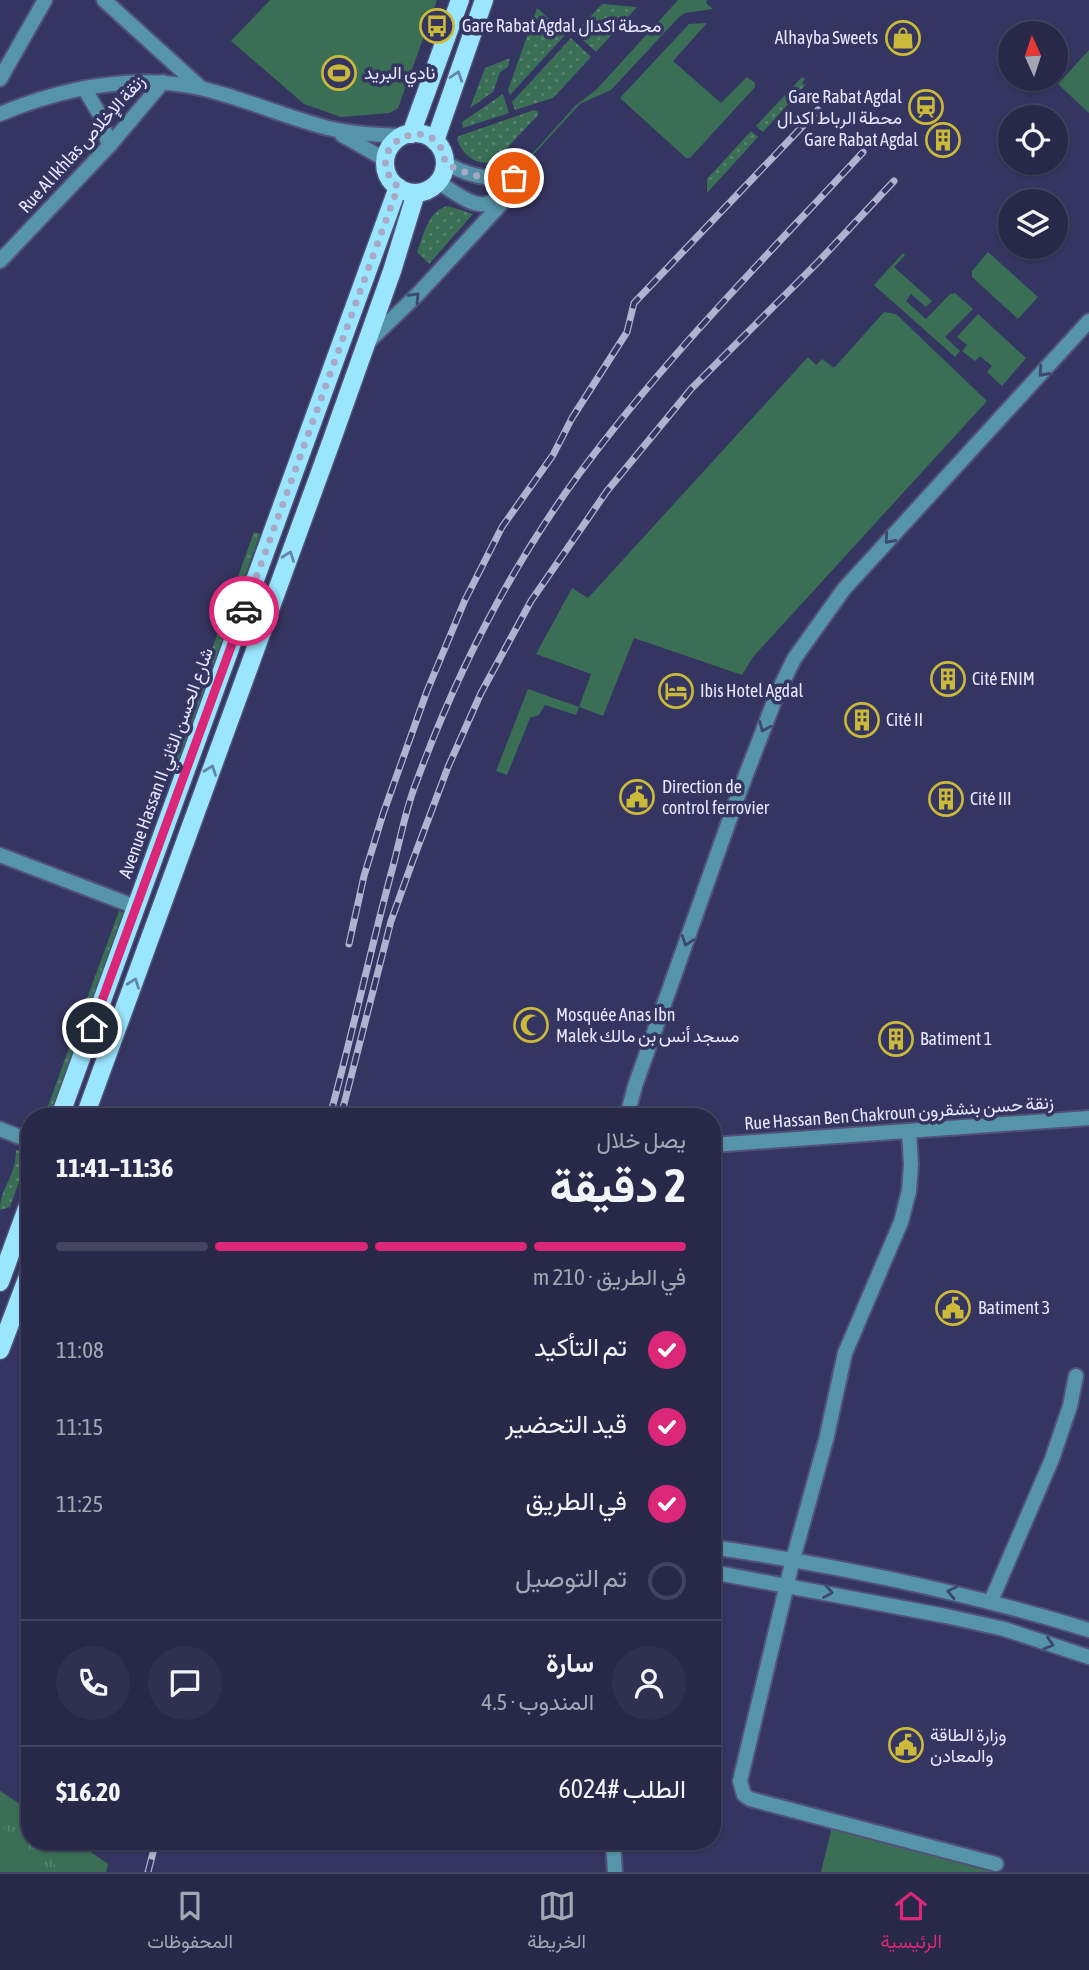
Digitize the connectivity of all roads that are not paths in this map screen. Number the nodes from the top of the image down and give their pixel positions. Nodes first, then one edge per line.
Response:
1 (45, 0) edge
2 (104, 0) edge
3 (460, 0) edge
4 (484, 0) edge
5 (0, 79) edge
6 (163, 82) junction
7 (84, 88) junction
8 (202, 89) junction
9 (0, 114) edge
10 (329, 128) junction
11 (407, 135) junction
12 (435, 141) junction
13 (109, 146) junction
14 (386, 160) junction
15 (445, 163) junction
16 (523, 177) junction
17 (438, 182) junction
18 (398, 187) junction
19 (416, 193) junction
20 (0, 261) edge
21 (1089, 321) edge
22 (366, 344) junction
23 (0, 855) edge
24 (135, 907) junction
25 (63, 1108) edge
26 (88, 1108) edge
27 (629, 1108) edge
28 (1089, 1118) edge
29 (0, 1129) edge
30 (909, 1131) junction
31 (21, 1137) edge
32 (721, 1144) edge
33 (21, 1225) edge
34 (0, 1282) edge
35 (21, 1295) edge
36 (0, 1350) edge
37 (1076, 1376) dead end
38 (721, 1548) edge
39 (793, 1559) junction
40 (721, 1574) edge
41 (786, 1585) junction
42 (991, 1601) junction
43 (1089, 1630) edge
44 (1089, 1657) edge
45 (614, 1850) edge
46 (996, 1864) dead end
47 (615, 1872) edge

1 - 5 street
2 - 8 street
3 - 11 main road
12 -> 4 main road
6 - 7 street
6 - 8 street
6 - 13 street, Rue Al Ikhlas زنقة الإخلاص
7 - 9 street
7 - 13 street
8 - 10 street
10 - 11 street
10 - 14 street
11 - 12 main road
11 - 14 main road
12 - 15 main road
13 - 20 street, Rue Al Ikhlas زنقة الإخلاص
14 - 18 main road
15 - 16 street
15 - 17 main road
16 - 17 street
22 -> 16 street
17 - 19 main road
18 - 19 main road
18 - 24 main road, Avenue Hassan II شارع الحسن الثاني
19 - 22 main road
21 -> 27 street
26 -> 22 main road
23 - 24 street
24 - 25 main road, Avenue Hassan II شارع الحسن الثاني
28 - 30 street, Rue Hassan Ben Chakroun زنقة حسن بنشقرون
29 - 31 street
30 - 32 street, Rue Hassan Ben Chakroun زنقة حسن بنشقرون
30 - 39 street
33 - 34 main road
35 - 36 main road
37 - 42 street
38 - 39 street
39 - 41 street
42 -> 39 street
40 - 41 street
41 -> 44 street
41 - 46 street
42 - 43 street
45 - 47 street

